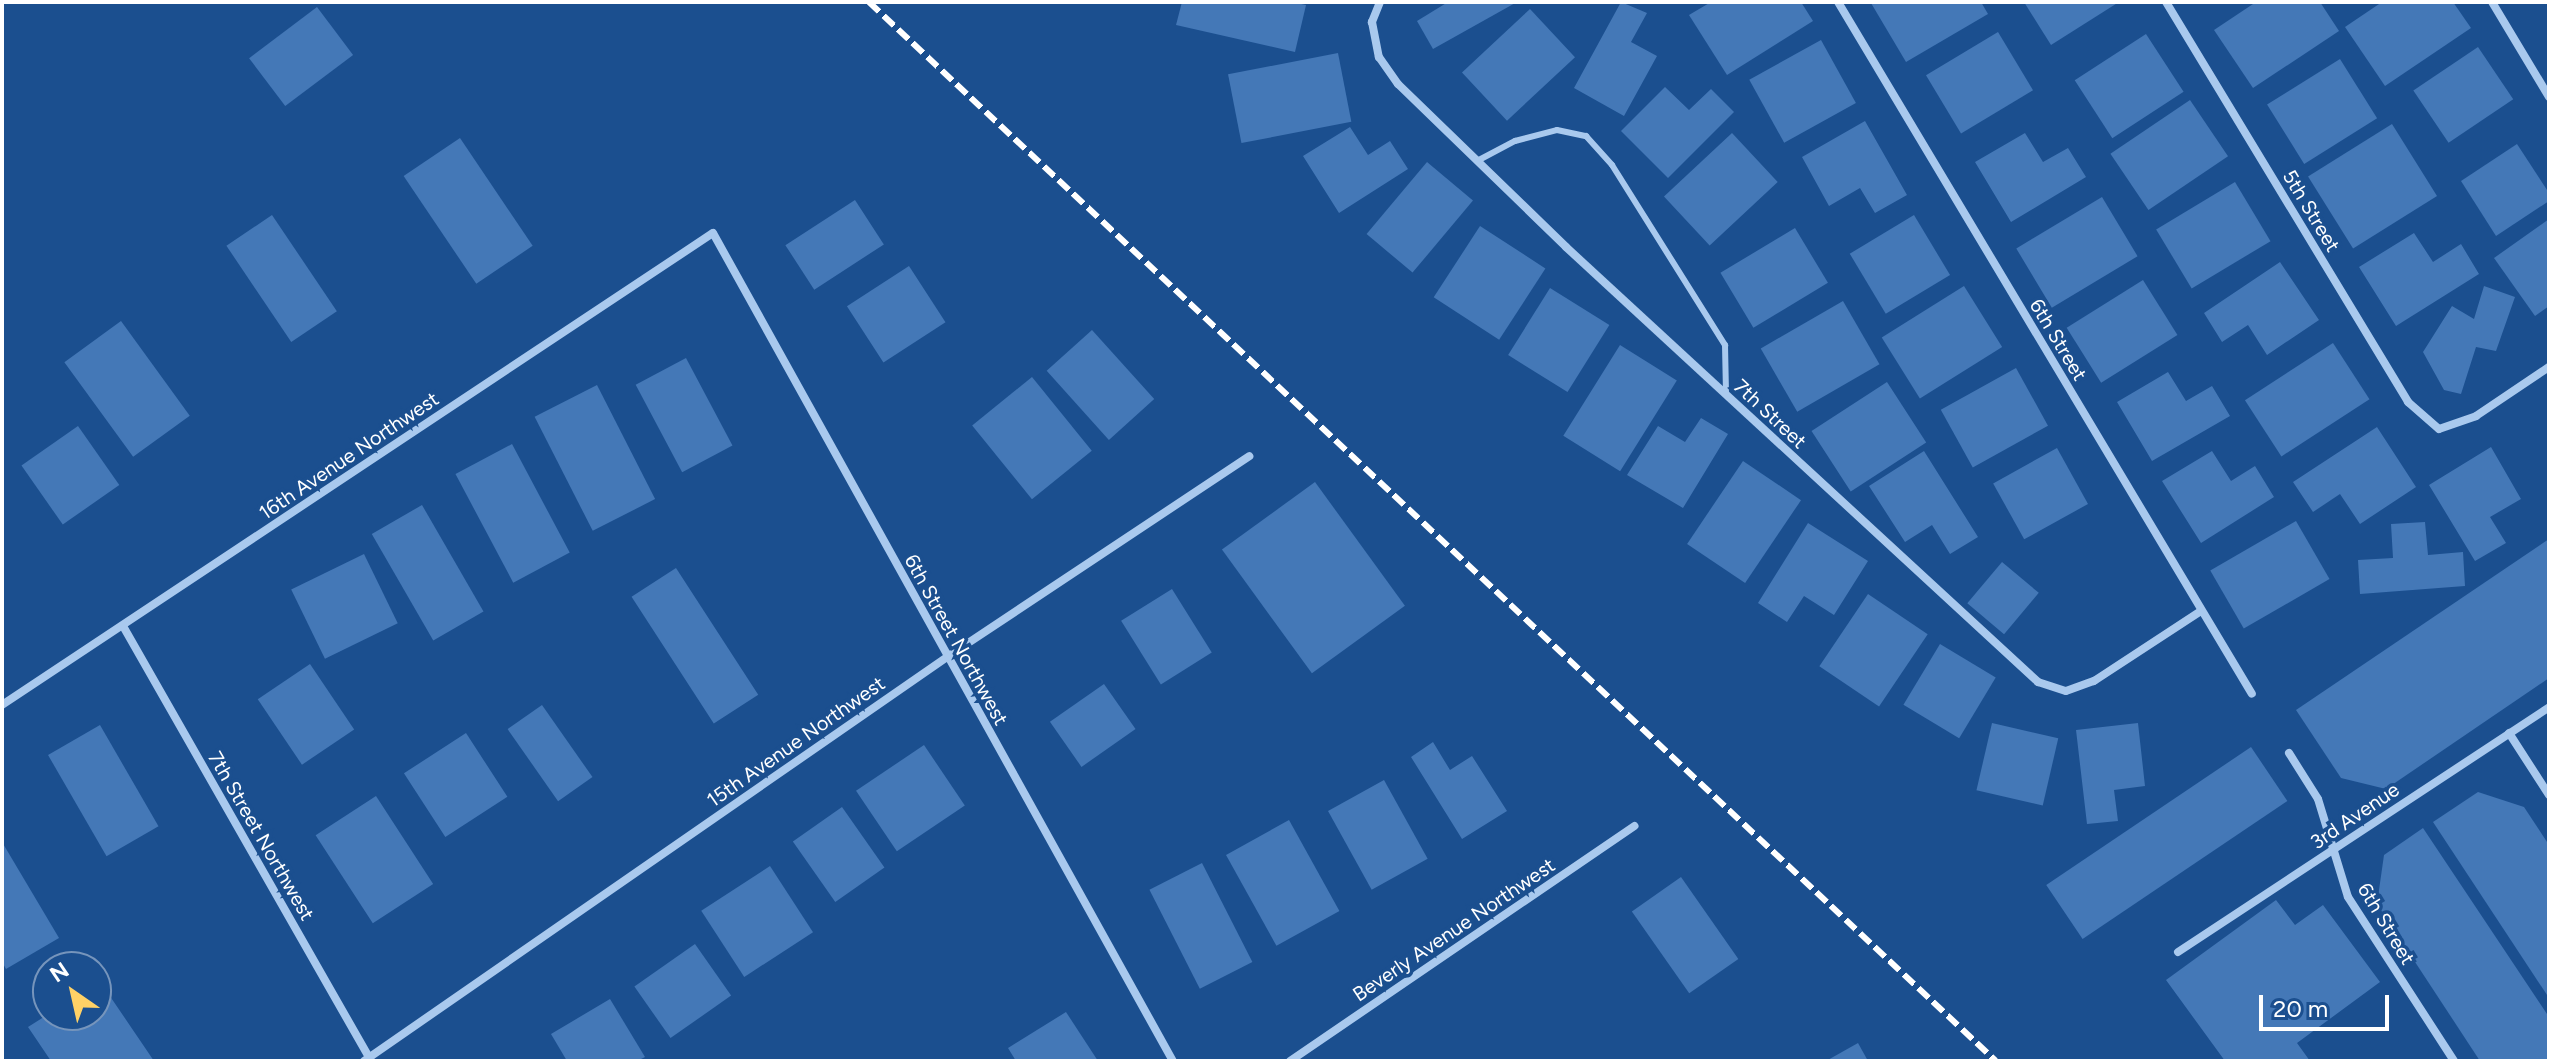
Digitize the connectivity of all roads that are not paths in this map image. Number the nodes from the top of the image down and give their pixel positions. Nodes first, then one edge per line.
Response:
1 (1380, 2) edge
2 (1838, 2) edge
3 (2166, 2) edge
4 (2492, 2) edge
5 (2549, 97) edge
6 (1477, 161) junction
7 (713, 233) joint
8 (2549, 367) edge
9 (1726, 395) junction
10 (1249, 456) dead end
11 (2201, 611) junction
12 (123, 626) junction
13 (947, 657) junction
14 (2252, 694) dead end
15 (2, 705) edge
16 (2549, 707) edge
17 (2509, 733) junction
18 (2289, 753) dead end
19 (2549, 795) edge
20 (1635, 826) dead end
21 (2332, 851) junction
22 (2178, 952) dead end
23 (368, 1060) edge
24 (1173, 1061) edge
25 (1290, 1061) edge
26 (2454, 1061) edge

1 - 6 street, 7th Street
2 - 11 street, 6th Street
3 - 8 street, 5th Street
4 - 5 street
6 - 9 street, 7th Street
6 - 9 lane
7 - 12 street, 16th Avenue Northwest
7 - 13 street, 6th Street Northwest
9 - 11 street, 7th Street
10 - 13 street, 15th Avenue Northwest
11 - 14 street, 6th Street
12 - 15 street, 16th Avenue Northwest
12 - 23 street, 7th Street Northwest
13 - 23 street, 15th Avenue Northwest
13 - 24 street, 6th Street Northwest
16 - 17 street, 3rd Avenue
17 - 19 street
17 - 21 street, 3rd Avenue
18 - 21 street, 6th Street
20 - 25 street, Beverly Avenue Northwest
21 - 22 street, 3rd Avenue
21 - 26 street, 6th Street

